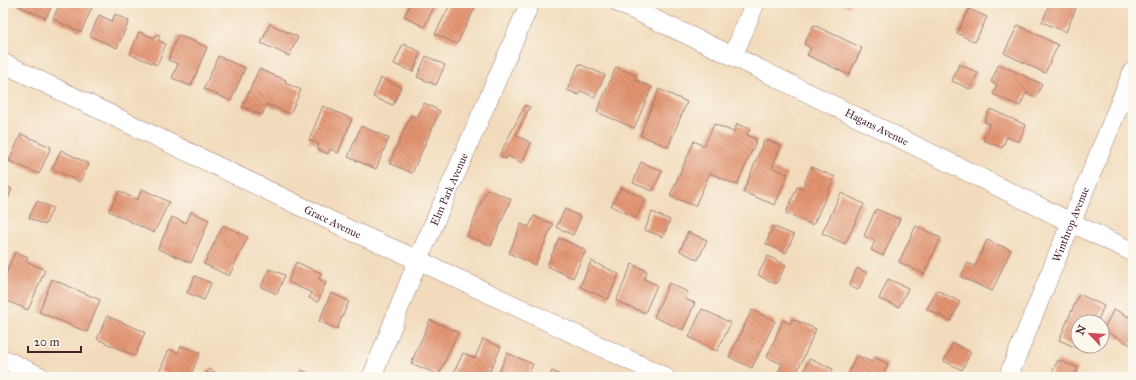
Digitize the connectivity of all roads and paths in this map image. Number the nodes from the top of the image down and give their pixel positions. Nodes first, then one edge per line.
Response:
1 (530, 3) edge
2 (620, 3) edge
3 (755, 3) edge
4 (734, 56) junction
5 (3, 63) edge
6 (1133, 71) edge
7 (1070, 222) junction
8 (1133, 252) edge
9 (418, 260) junction
10 (3, 359) edge
11 (41, 377) edge
12 (372, 377) edge
13 (665, 377) edge
14 (1008, 377) edge

1 - 9 street, Elm Park Avenue
2 - 4 street, Hagans Avenue
3 - 4 street
4 - 7 street, Hagans Avenue
5 - 9 street, Grace Avenue
6 - 7 street, Winthrop Avenue
7 - 8 street, Hagans Avenue
7 - 14 street, Winthrop Avenue
9 - 12 street, Elm Park Avenue
9 - 13 street, Grace Avenue
10 - 11 street

